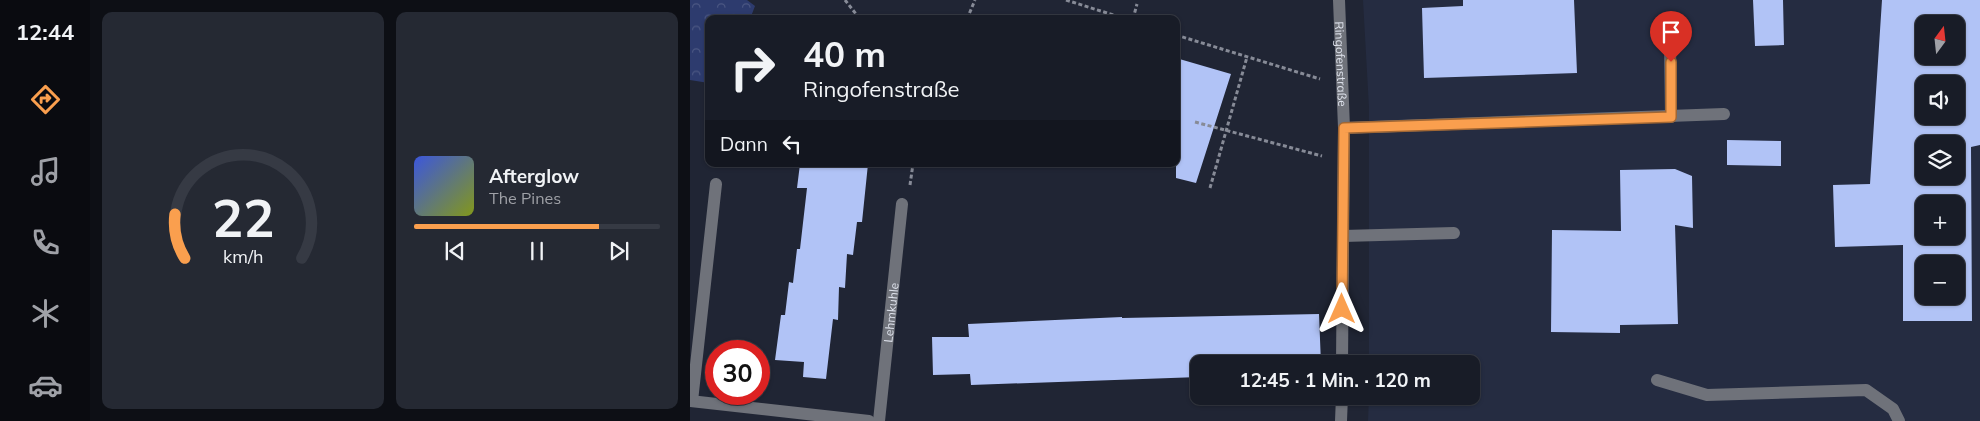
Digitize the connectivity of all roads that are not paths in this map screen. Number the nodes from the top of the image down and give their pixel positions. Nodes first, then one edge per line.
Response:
1 (1339, 0) edge
2 (1670, 43) dead end
3 (1724, 114) dead end
4 (1671, 117) junction
5 (1344, 128) junction
6 (716, 184) dead end
7 (902, 204) dead end
8 (1454, 233) dead end
9 (1343, 236) junction
10 (1342, 355) edge
11 (1657, 380) dead end
12 (691, 401) edge
13 (1342, 405) edge
14 (869, 421) edge
15 (879, 421) edge
16 (1341, 421) edge
17 (1899, 421) edge

1 - 5 street, Ringofenstraße
2 - 4 street
3 - 4 street
4 - 5 street
5 - 9 street, Ringofenstraße
6 - 12 street
7 - 15 street, Lehmkuhle
8 - 9 street
9 - 10 street, Ringofenstraße
11 - 17 street
12 - 14 street
13 - 16 street

